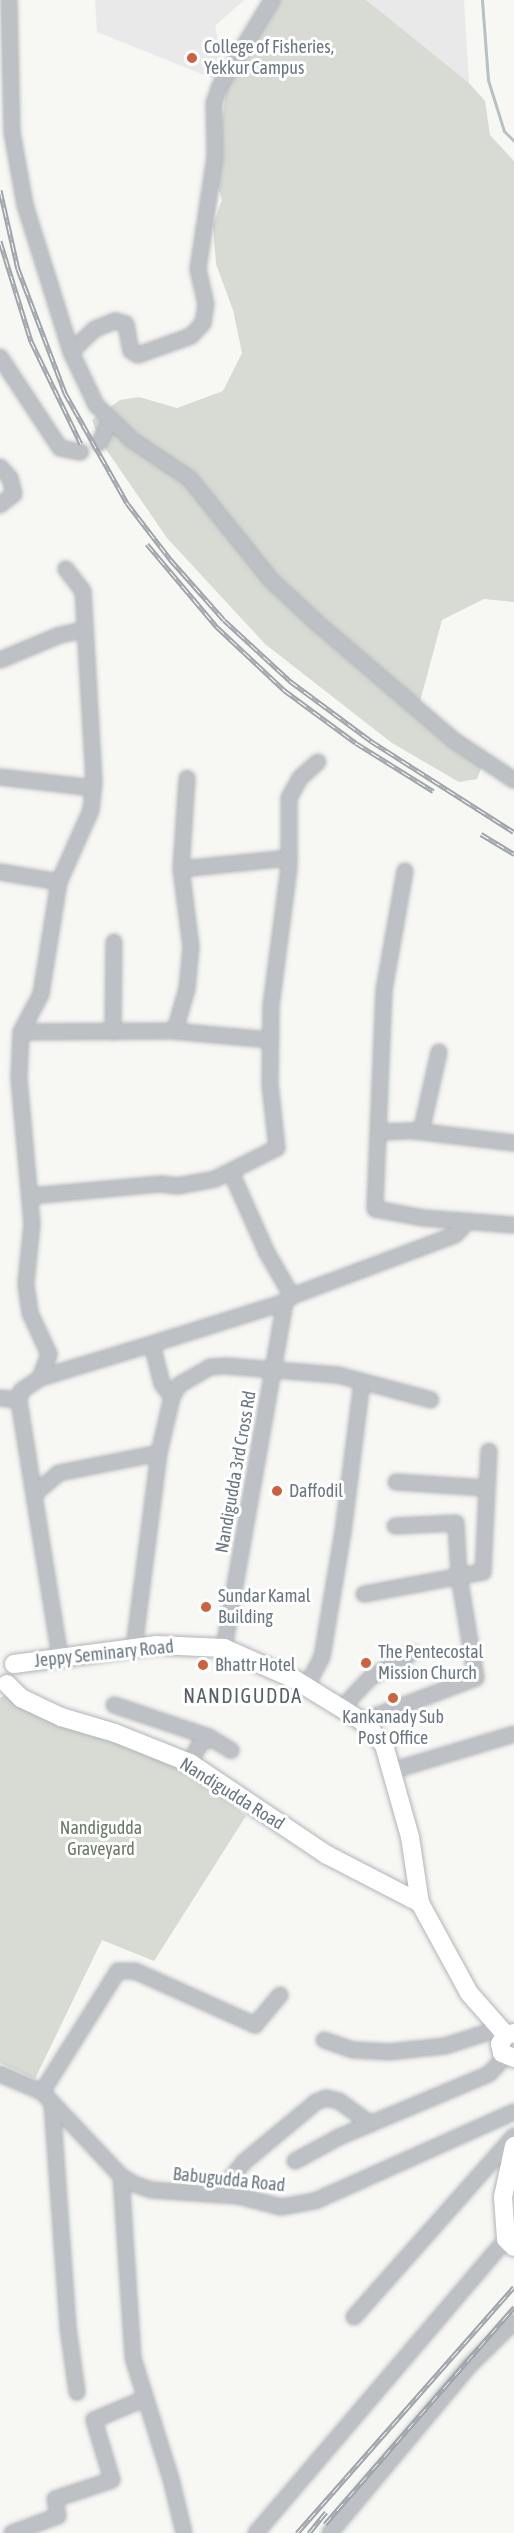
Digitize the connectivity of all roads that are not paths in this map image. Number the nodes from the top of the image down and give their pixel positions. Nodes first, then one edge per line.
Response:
1 (9, 0) edge
2 (272, 0) edge
3 (71, 352) junction
4 (0, 357) edge
5 (110, 421) junction
6 (99, 443) dead end
7 (81, 452) dead end
8 (0, 467) edge
9 (0, 505) edge
10 (66, 569) dead end
11 (84, 630) junction
12 (0, 660) edge
13 (318, 762) dead end
14 (0, 777) edge
15 (187, 778) dead end
16 (514, 780) edge
17 (93, 788) junction
18 (289, 858) junction
19 (181, 869) junction
20 (405, 871) dead end
21 (0, 872) edge
22 (59, 882) junction
23 (114, 942) dead end
24 (172, 1031) junction
25 (21, 1032) junction
26 (113, 1032) junction
27 (271, 1040) junction
28 (439, 1052) dead end
29 (378, 1132) junction
30 (422, 1132) junction
31 (514, 1143) edge
32 (231, 1172) junction
33 (31, 1196) junction
34 (468, 1221) junction
35 (514, 1225) edge
36 (289, 1299) junction
37 (152, 1344) junction
38 (272, 1370) junction
39 (40, 1378) junction
40 (362, 1382) junction
41 (172, 1397) junction
42 (0, 1398) edge
43 (19, 1400) junction
44 (431, 1400) dead end
45 (489, 1451) dead end
46 (159, 1453) junction
47 (396, 1482) dead end
48 (487, 1488) junction
49 (37, 1492) junction
50 (395, 1526) dead end
51 (459, 1576) junction
52 (364, 1594) dead end
53 (134, 1647) junction
54 (224, 1648) junction
55 (412, 1653) dead end
56 (60, 1657) junction
57 (7, 1659) edge
58 (3, 1685) edge
59 (306, 1687) junction
60 (114, 1705) dead end
61 (341, 1709) junction
62 (362, 1722) junction
63 (514, 1734) edge
64 (209, 1737) junction
65 (231, 1749) dead end
66 (190, 1763) junction
67 (391, 1771) junction
68 (420, 1903) junction
69 (280, 1995) dead end
70 (506, 2032) edge
71 (324, 2040) dead end
72 (512, 2058) edge
73 (0, 2074) edge
74 (42, 2092) junction
75 (52, 2103) junction
76 (514, 2112) edge
77 (371, 2124) junction
78 (514, 2136) edge
79 (514, 2149) edge
80 (295, 2161) dead end
81 (121, 2176) junction
82 (218, 2194) junction
83 (510, 2243) edge
84 (354, 2317) dead end
85 (514, 2322) edge
86 (77, 2392) dead end
87 (144, 2399) junction
88 (12, 2533) edge
89 (183, 2533) edge
90 (256, 2533) edge
91 (330, 2533) edge

1 - 3 street
2 - 3 street
3 - 5 street
4 - 7 street
5 - 6 street
5 - 16 street
8 - 9 street
10 - 11 street
11 - 12 street
11 - 17 street
13 - 18 street
14 - 17 street
15 - 19 street
17 - 22 street
18 - 19 street
18 - 27 street
19 - 24 street
20 - 29 street
21 - 22 street
22 - 25 street
23 - 26 street
24 - 26 street
24 - 27 street
25 - 26 street
25 - 33 street
27 - 32 street
28 - 30 street
29 - 30 street
29 - 34 street
30 - 31 street
32 - 33 street
32 - 36 street
33 - 39 street
34 - 35 street
34 - 36 street
36 - 37 street
36 - 38 street, Nandigudda 3rd Cross Rd
37 - 39 street
37 - 41 street
38 - 40 street
38 - 41 street
38 - 54 street, Nandigudda 3rd Cross Rd
39 - 43 street
40 - 44 street
40 - 59 street
41 - 46 street
42 - 43 street
43 - 49 street
45 - 48 street
46 - 49 street
46 - 53 street
47 - 48 street
48 - 51 street
49 - 56 street
50 - 51 street
51 - 52 street
51 - 62 street
53 - 54 main road, Jeppy Seminary Road
53 - 56 main road, Jeppy Seminary Road
54 - 59 main road, Jeppy Seminary Road
55 - 61 street
56 - 57 main road, Jeppy Seminary Road
57 - 58 main road
58 - 66 main road, Nandigudda Road
59 - 61 main road, Jeppy Seminary Road
60 - 64 street
61 - 62 main road, Jeppy Seminary Road
62 - 67 main road, Jeppy Seminary Road
63 - 67 street
64 - 65 street
64 - 66 street
66 - 68 main road, Nandigudda Road
67 - 68 main road, Jeppy Seminary Road
68 - 70 main road, Jeppy Seminary Road
69 - 74 street
70 - 71 street
70 - 72 main road
72 - 77 street
73 - 74 street, Babugudda Road
74 - 75 street, Babugudda Road
75 - 81 street, Babugudda Road
75 - 86 street
76 - 82 street, Babugudda Road
77 - 80 street
77 - 82 street
78 - 84 street
79 - 83 main road
81 - 82 street, Babugudda Road
81 - 87 street
83 - 90 street
85 - 91 street
87 - 88 street
87 - 89 street

